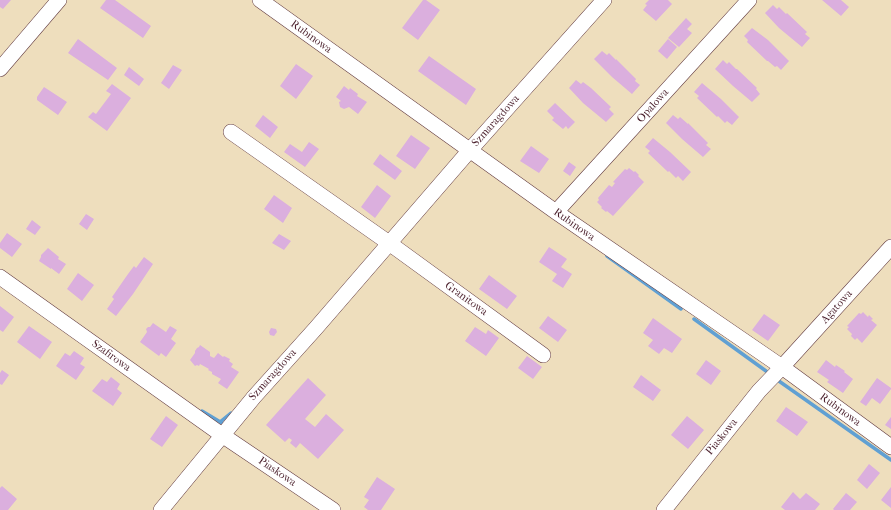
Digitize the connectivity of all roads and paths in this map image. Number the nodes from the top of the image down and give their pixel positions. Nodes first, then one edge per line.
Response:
1 (59, 0) edge
2 (260, 0) edge
3 (604, 0) edge
4 (750, 0) edge
5 (3, 61) edge
6 (231, 132) dead end
7 (470, 150) junction
8 (556, 212) junction
9 (389, 243) junction
10 (891, 247) edge
11 (0, 276) edge
12 (543, 355) dead end
13 (782, 367) junction
14 (222, 435) junction
15 (891, 447) edge
16 (161, 510) edge
17 (333, 510) edge
18 (664, 510) edge

1 - 5 street
2 - 7 street, Rubinowa
3 - 7 street, Szmaragdowa
4 - 8 street, Opalowa
6 - 9 street
7 - 8 street, Rubinowa
7 - 9 street, Szmaragdowa
8 - 13 street, Rubinowa
9 - 12 street, Granitowa
9 - 14 street, Szmaragdowa
10 - 13 street, Agatowa
11 - 14 street, Szafirowa
13 - 15 street, Rubinowa
13 - 18 street, Piaskowa
14 - 16 street, Szmaragdowa
14 - 17 street, Piaskowa

